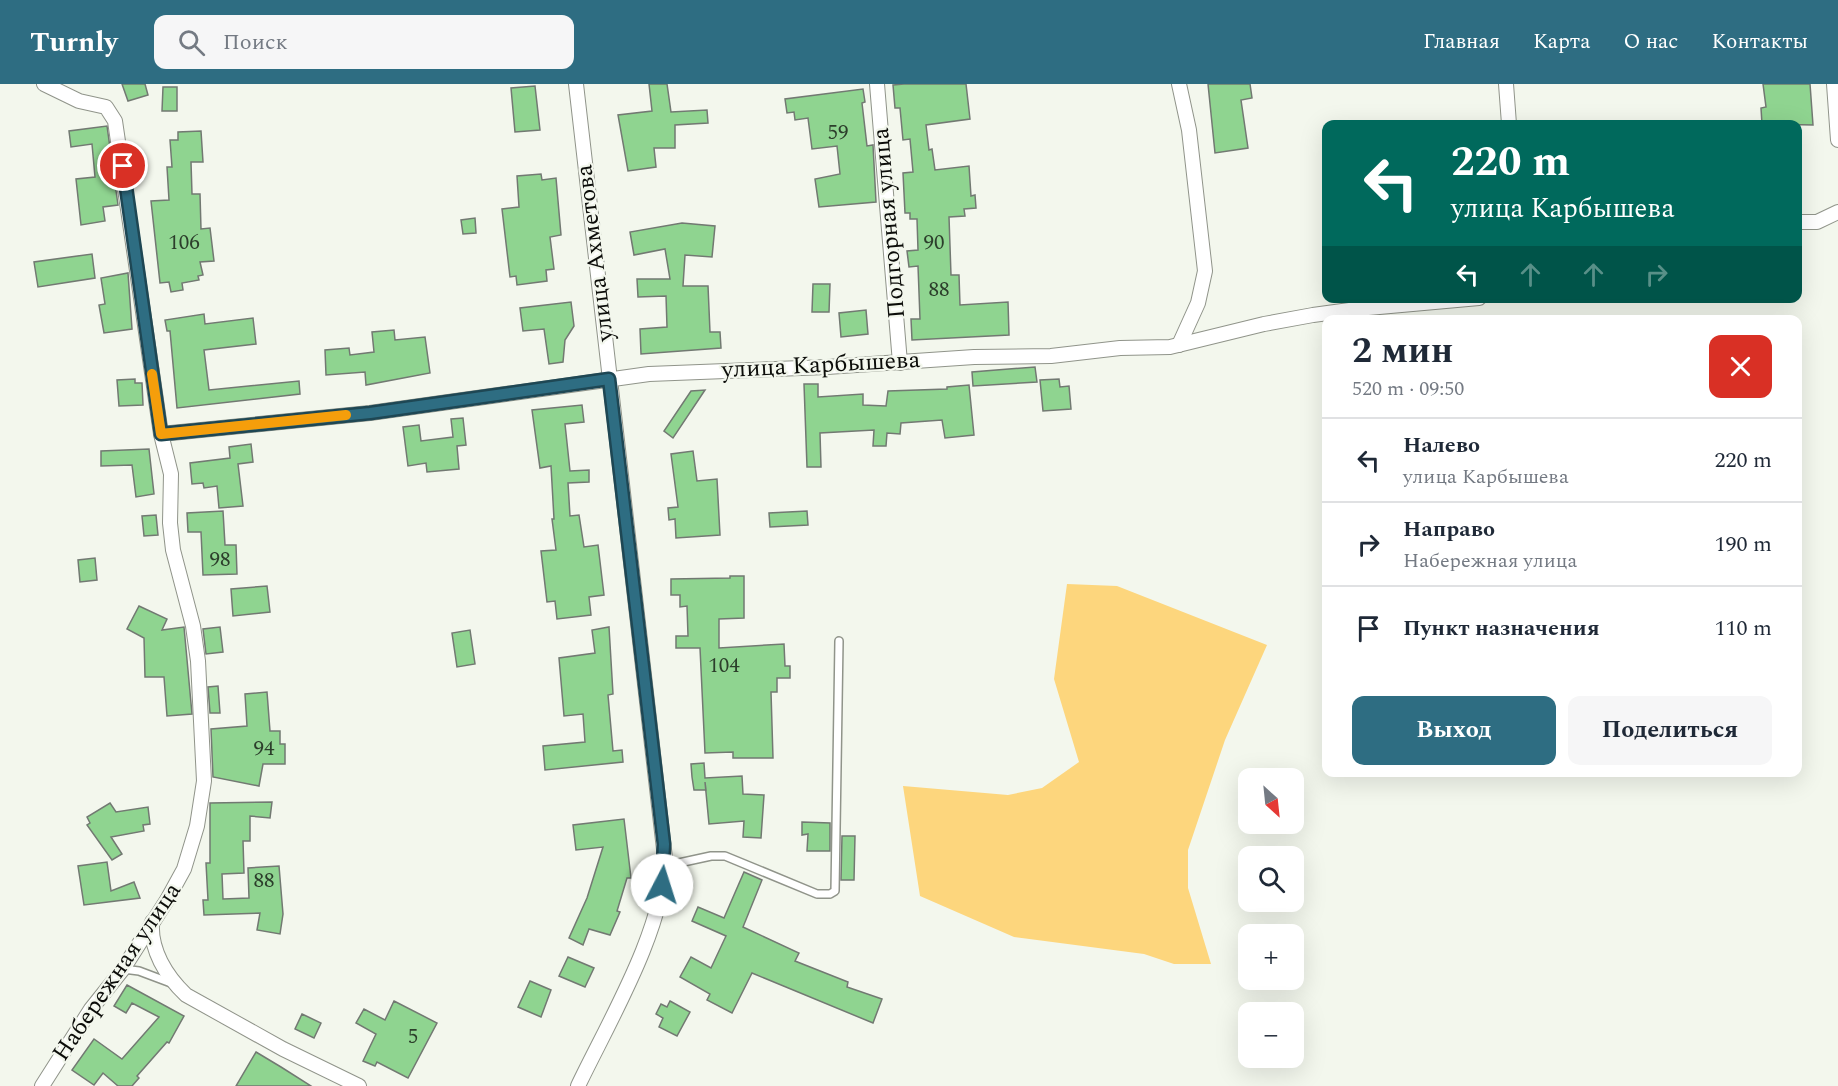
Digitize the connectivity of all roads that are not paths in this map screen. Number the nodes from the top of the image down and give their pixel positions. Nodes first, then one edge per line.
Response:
1 (44, 84) edge
2 (576, 84) edge
3 (877, 84) edge
4 (1179, 84) edge
5 (1506, 84) edge
6 (1834, 84) edge
7 (1509, 120) edge
8 (1838, 140) edge
9 (1836, 214) edge
10 (1802, 222) edge
11 (1424, 303) edge
12 (1179, 345) junction
13 (900, 363) junction
14 (609, 379) junction
15 (161, 434) junction
16 (839, 641) dead end
17 (665, 866) junction
18 (152, 922) junction
19 (123, 969) junction
20 (174, 984) junction
21 (42, 1086) edge
22 (360, 1086) edge
23 (578, 1086) edge

1 - 15 street, Набережная улица
2 - 14 street, улица Ахметова
3 - 13 street, Подгорная улица
4 - 12 street
5 - 7 street
6 - 8 street
9 - 10 street
11 - 12 street, улица Карбышева
12 - 13 street, улица Карбышева
13 - 14 street, улица Карбышева
14 - 15 street, улица Карбышева
14 - 17 street, улица Ахметова
15 - 18 street, Набережная улица
16 - 17 lane
17 - 23 street, улица Ахметова
18 - 19 street, Набережная улица
18 - 20 street
19 - 20 lane
19 - 21 street, Набережная улица
20 - 22 street

